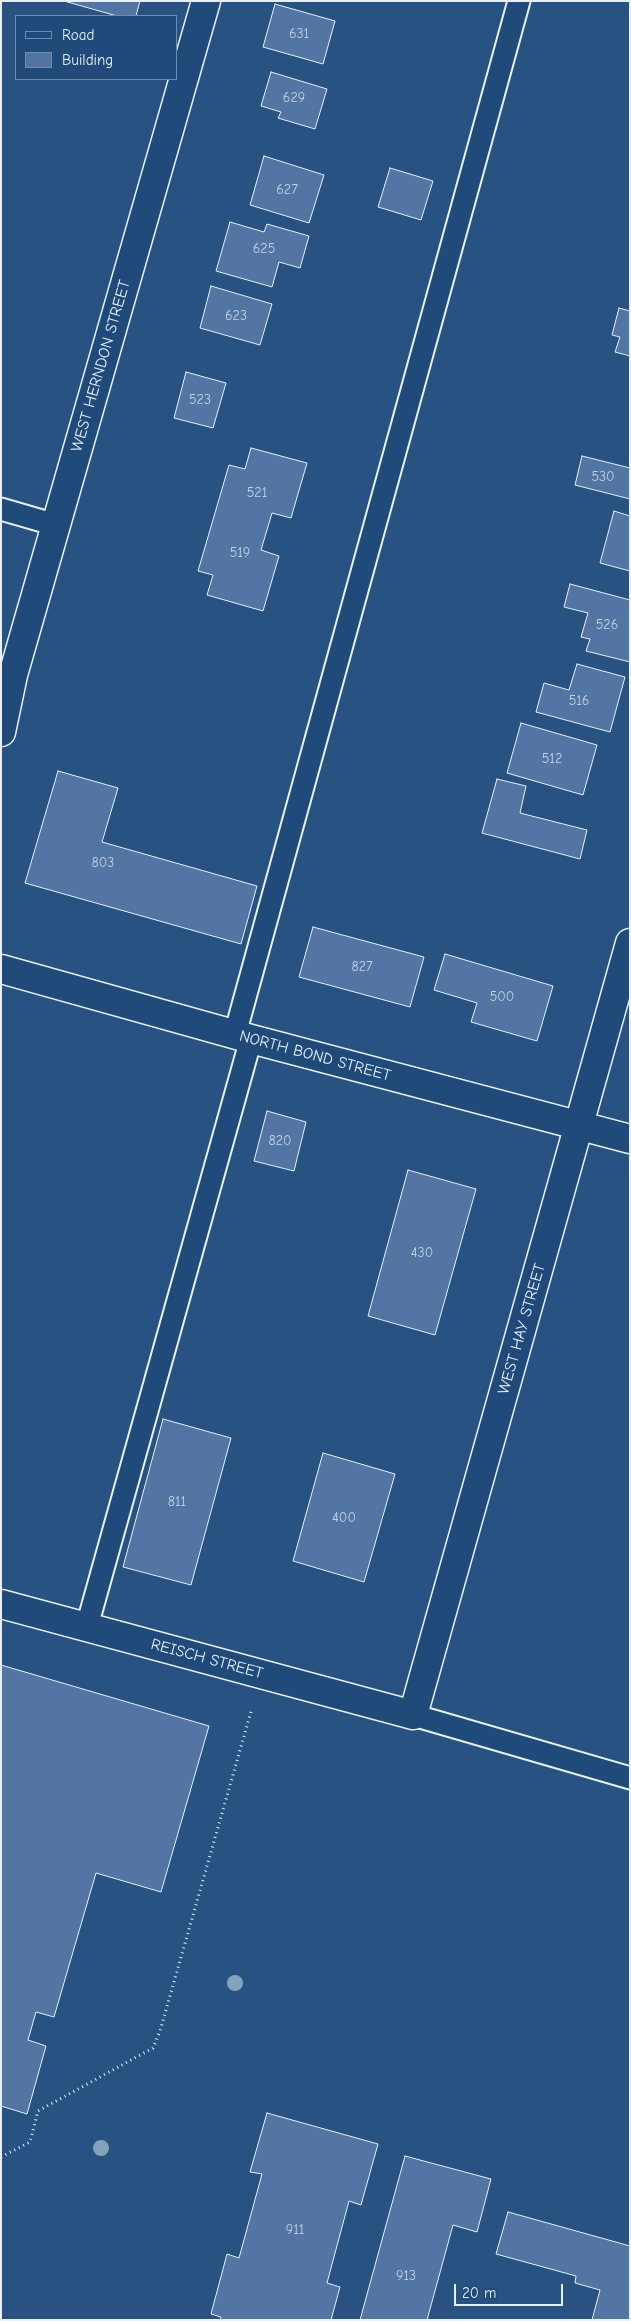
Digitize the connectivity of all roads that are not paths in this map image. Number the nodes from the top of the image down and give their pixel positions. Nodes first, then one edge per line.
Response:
1 (206, 1) edge
2 (519, 1) edge
3 (1, 509) edge
4 (56, 525) junction
5 (1, 732) edge
6 (630, 943) edge
7 (1, 969) edge
8 (243, 1037) junction
9 (580, 1126) junction
10 (630, 1139) edge
11 (1, 1604) edge
12 (87, 1626) junction
13 (414, 1715) junction
14 (630, 1778) edge

1 - 4 street, WEST HERNDON STREET
2 - 8 lane
3 - 4 lane
4 - 5 street, WEST HERNDON STREET
6 - 9 street, WEST HAY STREET
7 - 8 street, NORTH BOND STREET
8 - 9 street, NORTH BOND STREET
8 - 12 lane
9 - 10 street, NORTH BOND STREET
9 - 13 street, WEST HAY STREET
11 - 12 street, REISCH STREET
12 - 13 street, REISCH STREET
13 - 14 lane

